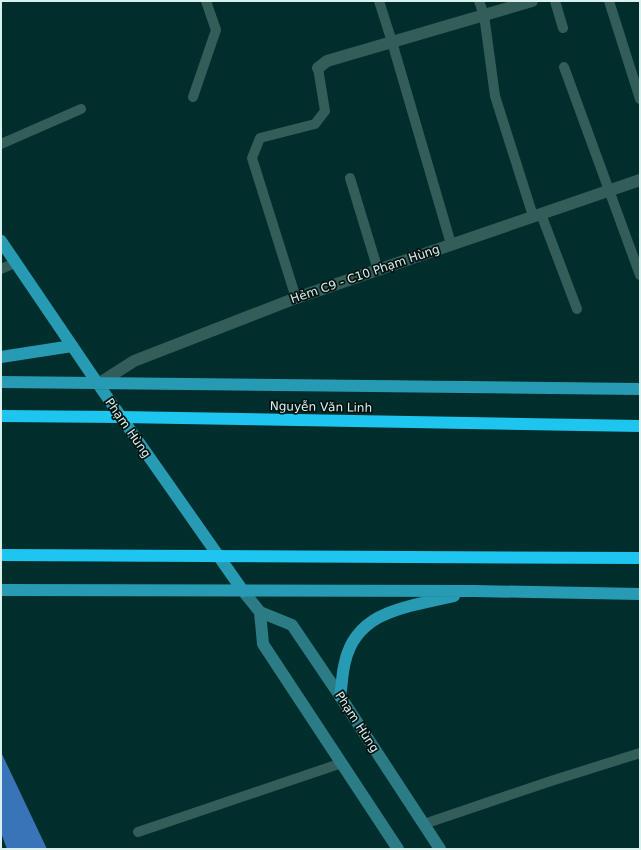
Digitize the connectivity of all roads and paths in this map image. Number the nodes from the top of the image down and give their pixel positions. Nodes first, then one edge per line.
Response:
1 (206, 1) edge
2 (379, 1) edge
3 (479, 1) edge
4 (532, 1) edge
5 (555, 1) edge
6 (609, 1) edge
7 (484, 15) junction
8 (563, 28) dead end
9 (392, 42) junction
10 (564, 67) dead end
11 (318, 68) joint
12 (193, 97) dead end
13 (640, 99) edge
14 (81, 109) dead end
15 (1, 144) edge
16 (350, 178) dead end
17 (640, 180) edge
18 (610, 191) junction
19 (537, 215) junction
20 (1, 241) edge
21 (452, 244) junction
22 (15, 263) junction
23 (1, 269) edge
24 (378, 270) junction
25 (640, 275) edge
26 (296, 298) junction
27 (577, 309) dead end
28 (72, 346) junction
29 (1, 357) edge
30 (1, 382) edge
31 (98, 384) junction
32 (640, 389) edge
33 (1, 416) edge
34 (120, 416) junction
35 (640, 426) edge
36 (1, 555) edge
37 (219, 556) junction
38 (640, 558) edge
39 (1, 590) edge
40 (243, 591) junction
41 (474, 591) junction
42 (640, 594) edge
43 (260, 612) junction
44 (340, 696) junction
45 (640, 753) edge
46 (342, 764) junction
47 (424, 824) junction
48 (138, 832) dead end
49 (398, 849) edge
50 (440, 849) edge

1 - 12 lane
2 - 9 lane
3 - 7 lane
4 - 7 street
5 - 8 lane
6 - 13 lane
7 - 9 street
7 - 19 lane
9 - 11 street
9 - 21 lane
10 - 18 lane
11 - 26 lane
14 - 15 lane
16 - 24 lane
17 - 18 street, Hẻm C9 - C10 Phạm Hùng
18 - 19 street, Hẻm C9 - C10 Phạm Hùng
18 - 25 lane
19 - 21 street, Hẻm C9 - C10 Phạm Hùng
19 - 27 lane
20 - 22 main road, Phạm Hùng
21 - 24 street, Hẻm C9 - C10 Phạm Hùng
22 - 23 lane
22 - 28 main road, Phạm Hùng
24 - 26 street, Hẻm C9 - C10 Phạm Hùng
26 - 31 street, Hẻm C9 - C10 Phạm Hùng
28 - 29 main road
28 - 31 main road, Phạm Hùng
30 - 31 main road, Nguyễn Văn Linh
31 - 32 main road, Nguyễn Văn Linh
31 - 34 main road, Phạm Hùng
33 - 34 highway, Nguyễn Văn Linh
34 - 35 highway, Nguyễn Văn Linh
34 - 37 main road, Phạm Hùng
36 - 37 highway
37 - 38 highway
37 - 40 main road, Phạm Hùng
39 - 40 main road
40 - 41 main road
40 - 43 main road, Phạm Hùng
41 - 42 main road
41 - 44 main road
43 - 44 main road, Phạm Hùng
43 - 46 main road
44 - 47 main road, Phạm Hùng
45 - 47 lane
46 - 48 lane
46 - 49 main road
47 - 50 main road, Phạm Hùng

